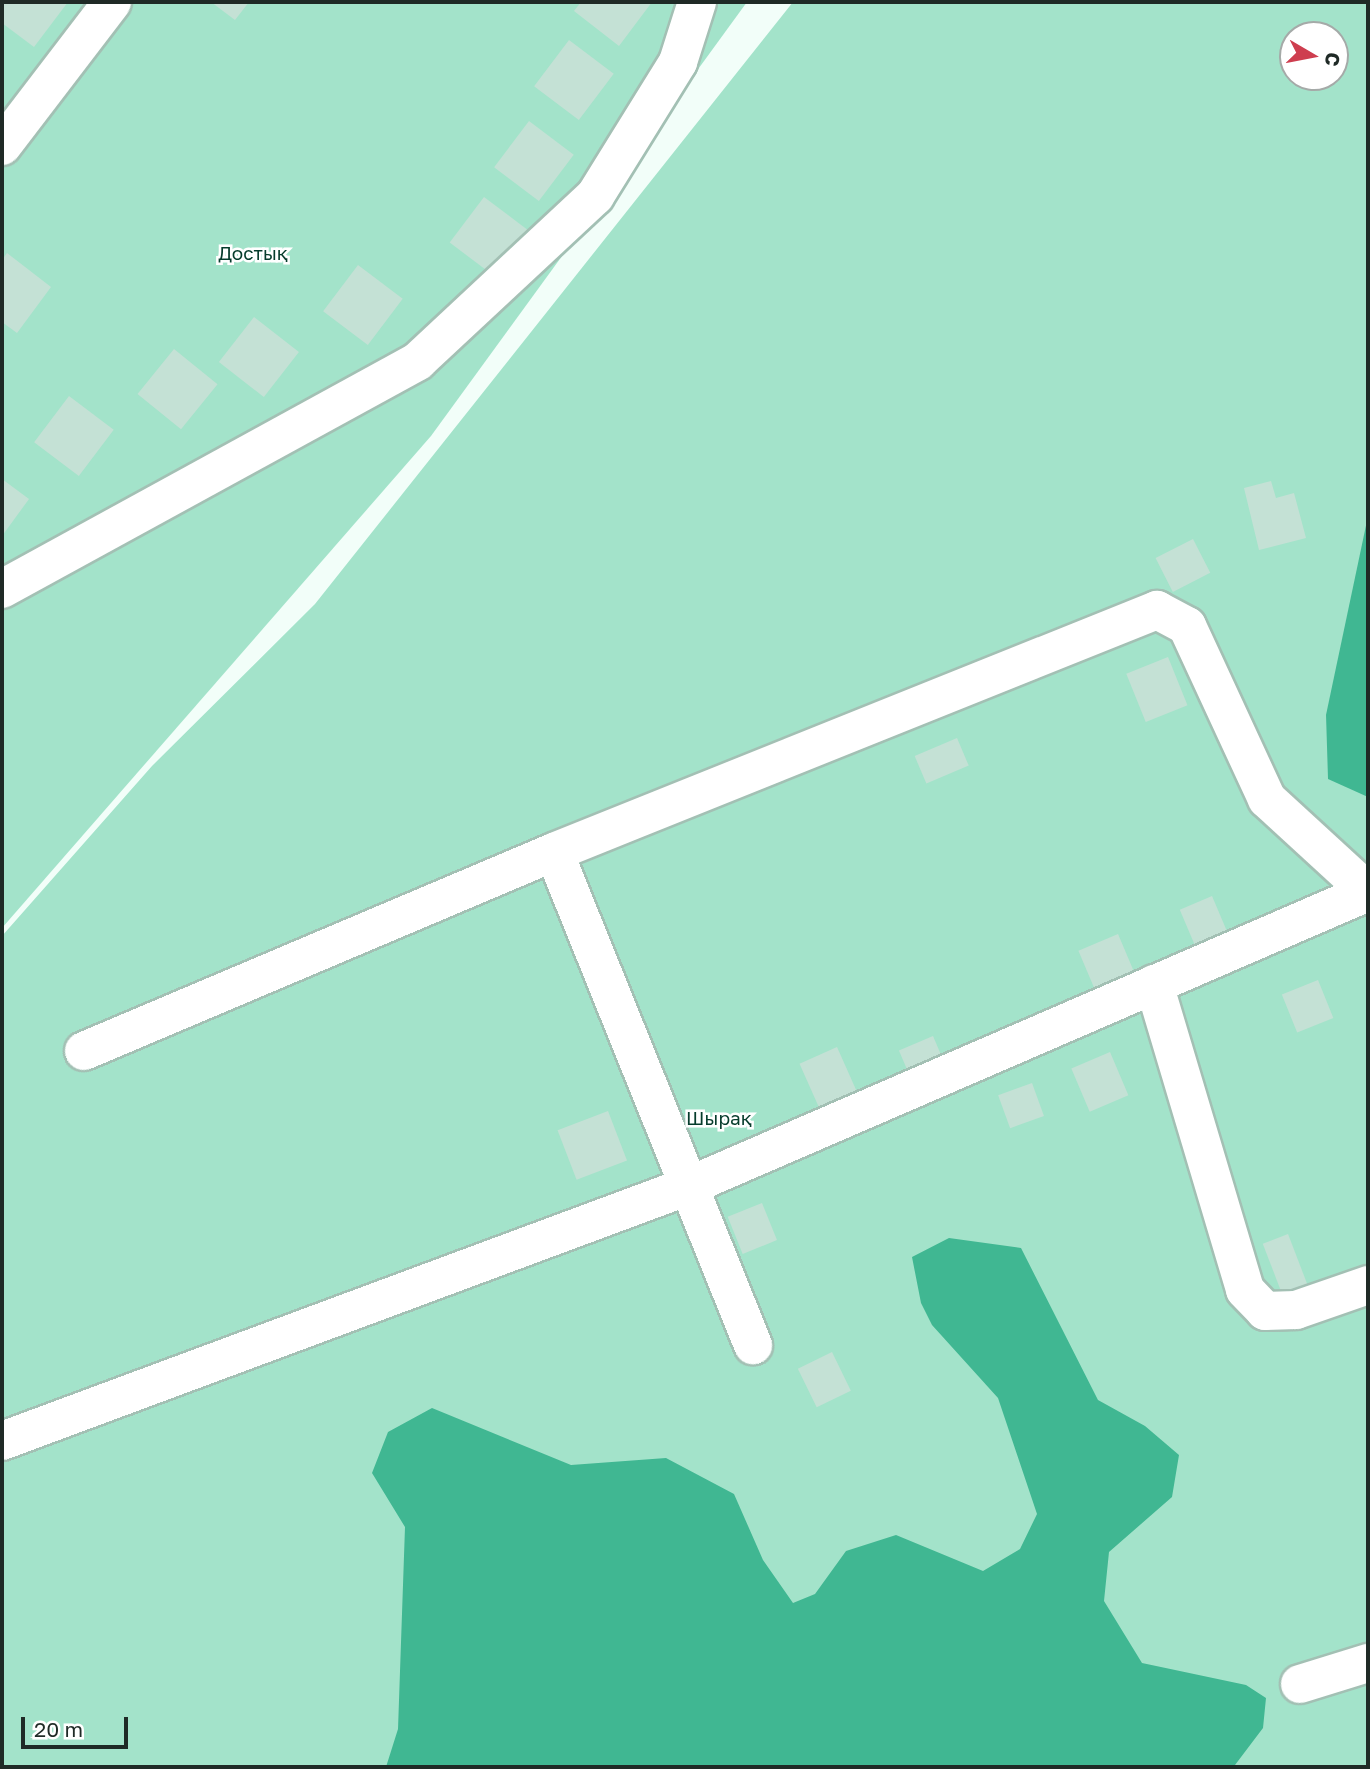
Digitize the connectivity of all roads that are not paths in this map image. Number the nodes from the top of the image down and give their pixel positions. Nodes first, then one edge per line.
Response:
1 (112, 2) edge
2 (697, 2) edge
3 (14, 102) edge
4 (2, 146) edge
5 (2, 589) edge
6 (554, 852) junction
7 (1368, 892) edge
8 (1154, 984) junction
9 (84, 1051) dead end
10 (691, 1185) junction
11 (1368, 1285) edge
12 (753, 1345) dead end
13 (2, 1441) edge
14 (1368, 1662) edge
15 (1300, 1684) dead end

1 - 3 street
2 - 5 street
3 - 4 street
6 - 7 street
6 - 9 street
6 - 10 street
7 - 8 street
8 - 10 street
8 - 11 street
10 - 12 street
10 - 13 street
14 - 15 street

